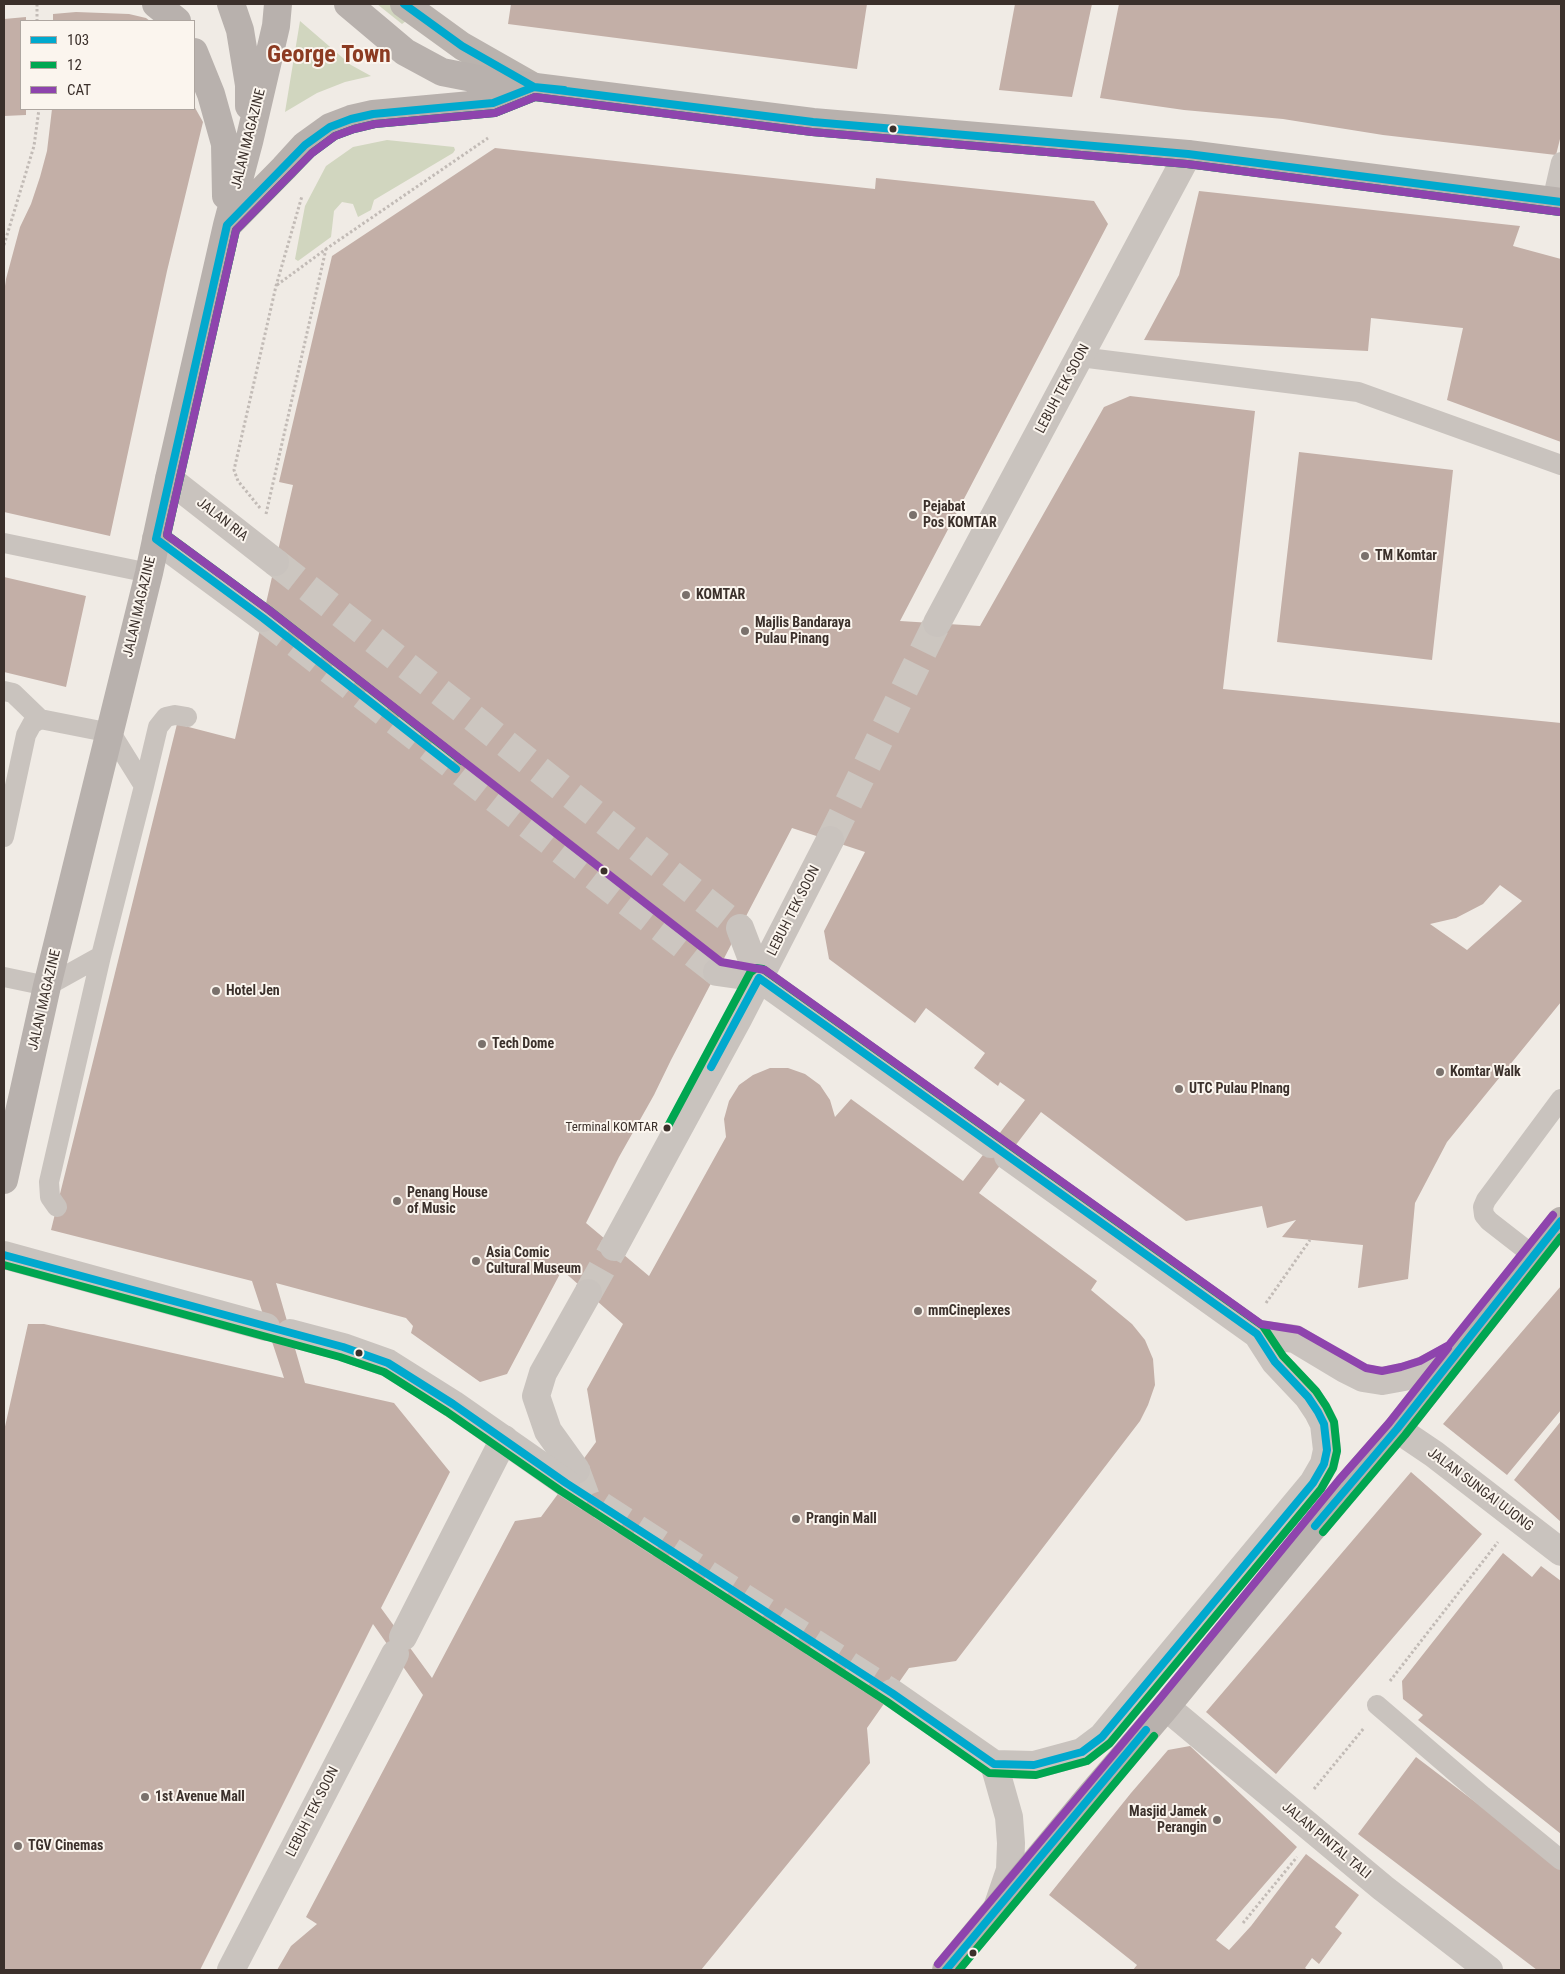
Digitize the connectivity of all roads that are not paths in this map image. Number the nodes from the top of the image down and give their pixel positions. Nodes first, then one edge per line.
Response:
1 (156, 4) edge
2 (231, 4) edge
3 (278, 4) edge
4 (348, 4) edge
5 (404, 4) edge
6 (175, 20) edge
7 (195, 54) edge
8 (534, 87) junction
9 (249, 142) junction
10 (1188, 154) junction
11 (1561, 162) edge
12 (1557, 201) edge
13 (228, 225) junction
14 (1080, 357) junction
15 (1561, 465) edge
16 (169, 478) junction
17 (156, 539) junction
18 (4, 543) edge
19 (270, 558) tunnel mouth
20 (149, 573) junction
21 (263, 618) tunnel mouth
22 (937, 623) tunnel mouth
23 (4, 691) edge
24 (186, 717) dead end
25 (36, 722) junction
26 (111, 733) junction
27 (144, 786) junction
28 (4, 838) edge
29 (830, 840) tunnel mouth
30 (740, 928) tunnel mouth
31 (101, 956) junction
32 (717, 972) tunnel mouth
33 (4, 977) edge
34 (759, 978) junction
35 (47, 986) junction
36 (1561, 1099) edge
37 (4, 1180) edge
38 (57, 1207) dead end
39 (1561, 1221) edge
40 (614, 1247) tunnel mouth
41 (4, 1255) edge
42 (1534, 1256) junction
43 (588, 1293) tunnel mouth
44 (1253, 1331) junction
45 (1456, 1353) junction
46 (1397, 1429) junction
47 (504, 1439) junction
48 (1561, 1552) edge
49 (892, 1693) tunnel mouth
50 (1377, 1705) road end
51 (1166, 1707) junction
52 (994, 1764) junction
53 (1561, 1860) edge
54 (996, 1910) junction
55 (231, 1970) edge
56 (946, 1970) edge
57 (1489, 1970) edge

1 - 6 main road
2 - 9 main road
3 - 9 main road, JALAN MAGAZINE
4 - 8 main road
5 - 8 main road
7 - 13 main road
8 - 10 main road
8 - 13 main road
9 - 13 main road, JALAN MAGAZINE
10 - 12 main road
10 - 14 street, LEBUH TEK SOON
11 - 12 lane
13 - 16 main road, JALAN MAGAZINE
14 - 15 lane
14 - 22 street, LEBUH TEK SOON
16 - 17 main road, JALAN MAGAZINE
16 - 19 street, JALAN RIA
17 - 20 main road, JALAN MAGAZINE
17 - 21 street
18 - 20 lane
20 - 26 main road, JALAN MAGAZINE
23 - 25 lane
24 - 27 lane
25 - 26 lane
25 - 28 lane
26 - 27 lane
26 - 35 main road, JALAN MAGAZINE
27 - 31 lane
29 - 34 street, LEBUH TEK SOON
30 - 34 street
31 - 35 lane
31 - 38 lane
32 - 34 street
33 - 35 lane
34 - 40 street, LEBUH TEK SOON
34 - 44 street
35 - 37 main road, JALAN MAGAZINE
36 - 42 lane
39 - 42 main road
41 - 47 street
42 - 45 main road
43 - 47 street
44 - 45 street
44 - 52 street
45 - 46 main road
46 - 48 street, JALAN SUNGAI UJONG
46 - 51 main road
47 - 55 street, LEBUH TEK SOON
49 - 52 street
50 - 53 lane
51 - 54 main road
51 - 57 street, JALAN PINTAL TALI
52 - 54 street
54 - 56 main road

